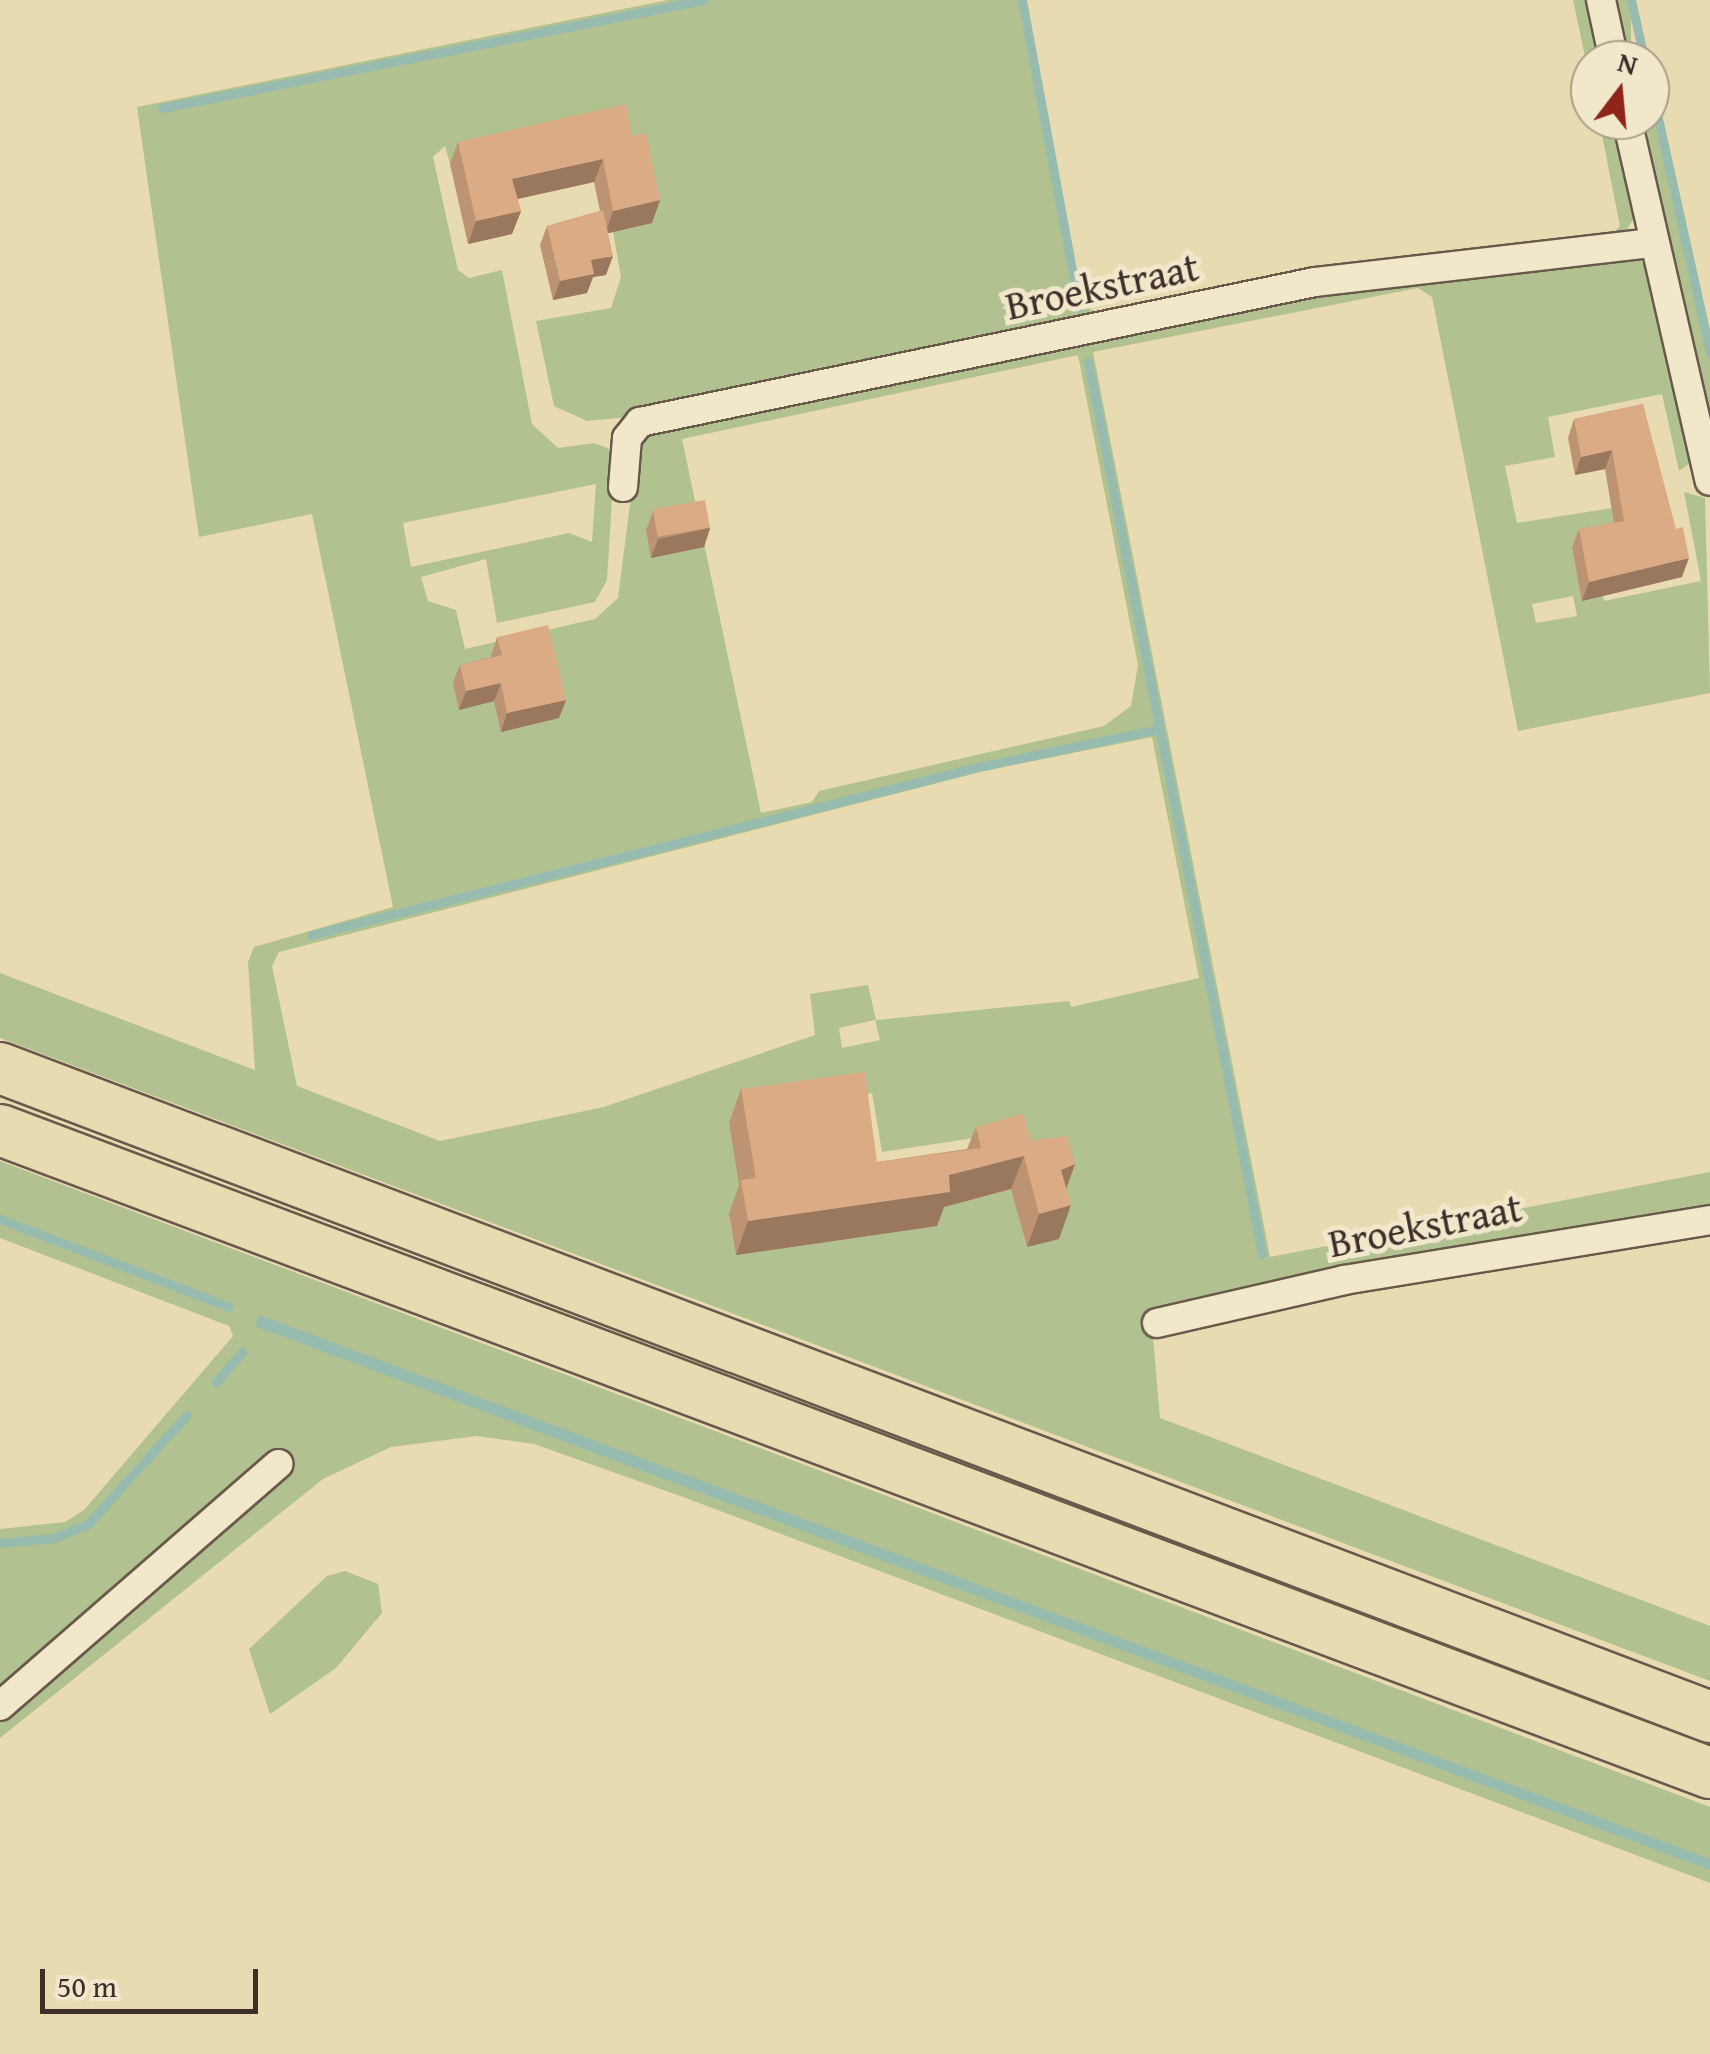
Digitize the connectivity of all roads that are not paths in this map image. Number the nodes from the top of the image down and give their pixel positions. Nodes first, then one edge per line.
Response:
1 (1600, 0) edge
2 (1609, 40) edge
3 (1631, 140) edge
4 (1654, 243) junction
5 (1710, 481) edge
6 (623, 487) dead end
7 (0, 1068) edge
8 (0, 1130) edge
9 (1710, 1220) edge
10 (1157, 1323) dead end
11 (278, 1464) dead end
12 (0, 1706) edge
13 (1710, 1717) edge
14 (1710, 1774) edge

1 - 2 street
3 - 4 street
4 - 5 street
4 - 6 street, Broekstraat
7 - 13 highway
8 - 14 highway
9 - 10 street, Broekstraat
11 - 12 street

